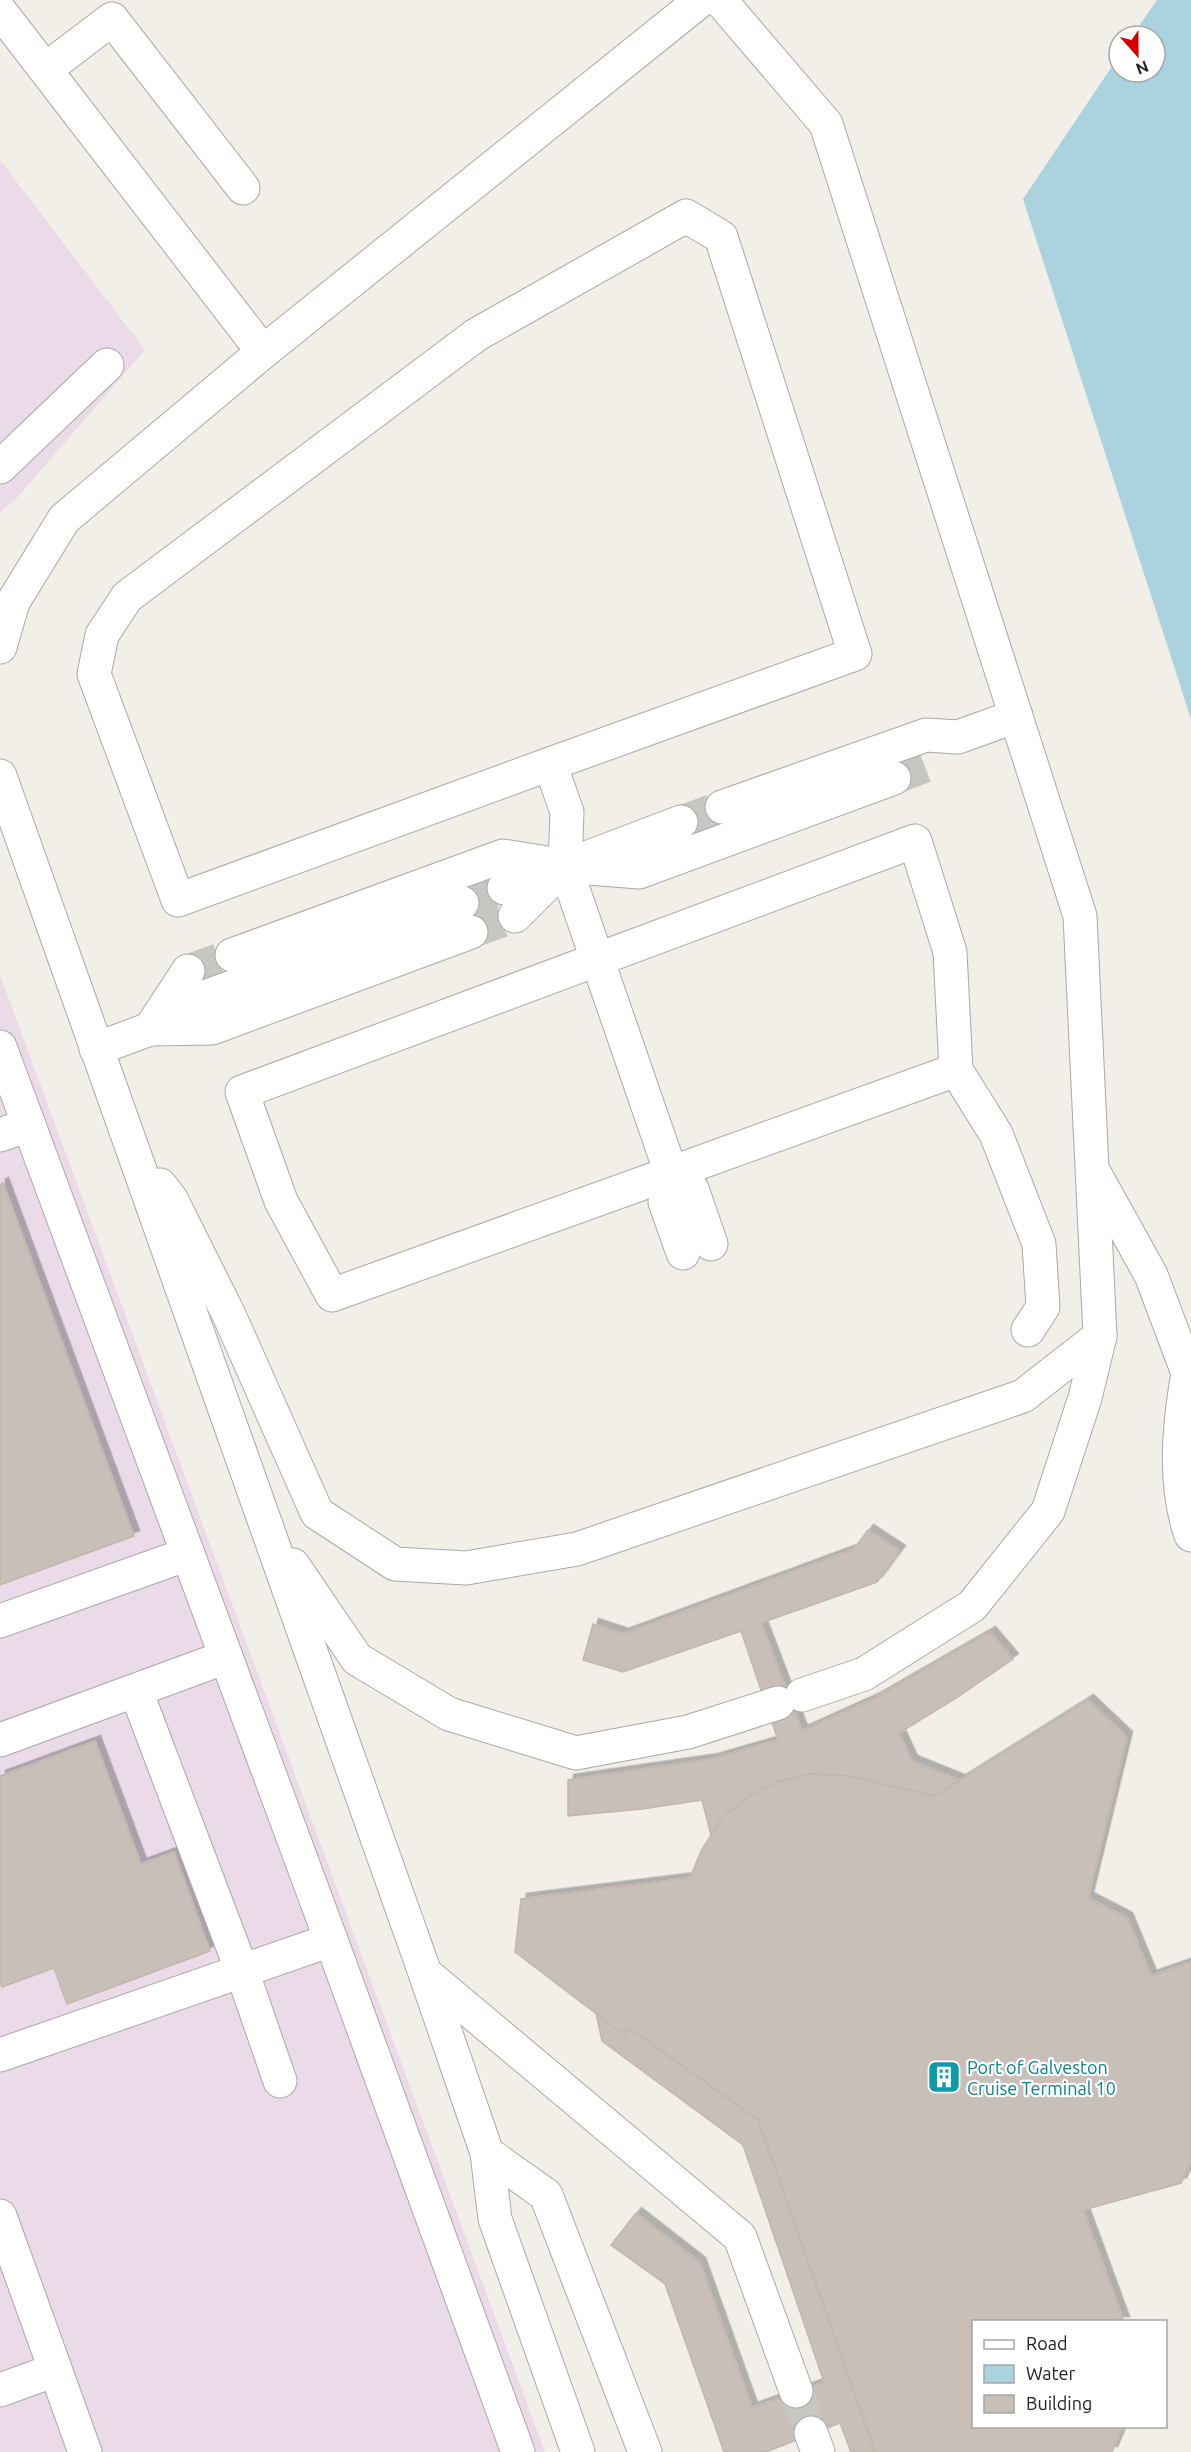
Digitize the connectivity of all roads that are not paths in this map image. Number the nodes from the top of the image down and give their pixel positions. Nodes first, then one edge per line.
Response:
1 (702, 0) edge
2 (720, 0) edge
3 (0, 10) edge
4 (46, 69) junction
5 (243, 188) dead end
6 (263, 352) junction
7 (107, 365) dead end
8 (0, 467) edge
9 (0, 647) edge
10 (1016, 716) junction
11 (958, 737) junction
12 (936, 762) tunnel mouth
13 (550, 764) junction
14 (0, 776) edge
15 (894, 778) tunnel mouth
16 (722, 807) tunnel mouth
17 (681, 822) tunnel mouth
18 (565, 866) junction
19 (510, 902) tunnel mouth
20 (467, 917) tunnel mouth
21 (232, 955) tunnel mouth
22 (597, 958) junction
23 (188, 971) dead end
24 (163, 1028) junction
25 (0, 1047) edge
26 (96, 1049) junction
27 (956, 1070) junction
28 (14, 1130) edge
29 (130, 1144) junction
30 (1093, 1169) junction
31 (671, 1173) junction
32 (697, 1248) dead end
33 (1028, 1330) dead end
34 (1100, 1336) junction
35 (1189, 1377) edge
36 (267, 1527) junction
37 (1191, 1535) edge
38 (188, 1554) junction
39 (0, 1621) edge
40 (226, 1657) junction
41 (136, 1690) junction
42 (0, 1740) edge
43 (331, 1940) junction
44 (242, 1971) junction
45 (425, 1973) junction
46 (0, 2055) edge
47 (280, 2081) dead end
48 (487, 2153) junction
49 (0, 2216) edge
50 (55, 2370) junction
51 (0, 2390) edge
52 (796, 2391) tunnel mouth
53 (85, 2452) edge
54 (518, 2452) edge
55 (578, 2452) edge
56 (645, 2452) edge

1 - 6 street
2 - 10 street
3 - 4 street
4 - 5 street
4 - 6 street
6 - 9 street
7 - 8 street
10 - 11 street
10 - 30 street
11 - 12 street
11 - 16 street
13 - 13 street
13 - 18 street
14 - 26 street
15 - 18 street
17 - 18 street
18 - 19 street
18 - 21 street
18 - 22 street
20 - 24 street
22 - 27 street
22 - 31 street
22 - 31 street
23 - 24 street
24 - 26 street
25 - 28 street
26 - 29 street
27 - 31 street
27 - 33 street
28 - 38 street
29 - 34 street
29 - 36 street
30 - 34 street
30 - 35 street
31 - 32 street
34 - 36 street
35 - 37 street
36 - 45 street
38 - 39 street
38 - 40 street
40 - 41 street
40 - 43 street
41 - 42 street
41 - 44 street
43 - 44 street
43 - 54 street
44 - 46 street
44 - 47 street
45 - 48 street
45 - 52 street
48 - 55 street
48 - 56 street
49 - 50 street
50 - 51 street
50 - 53 street

